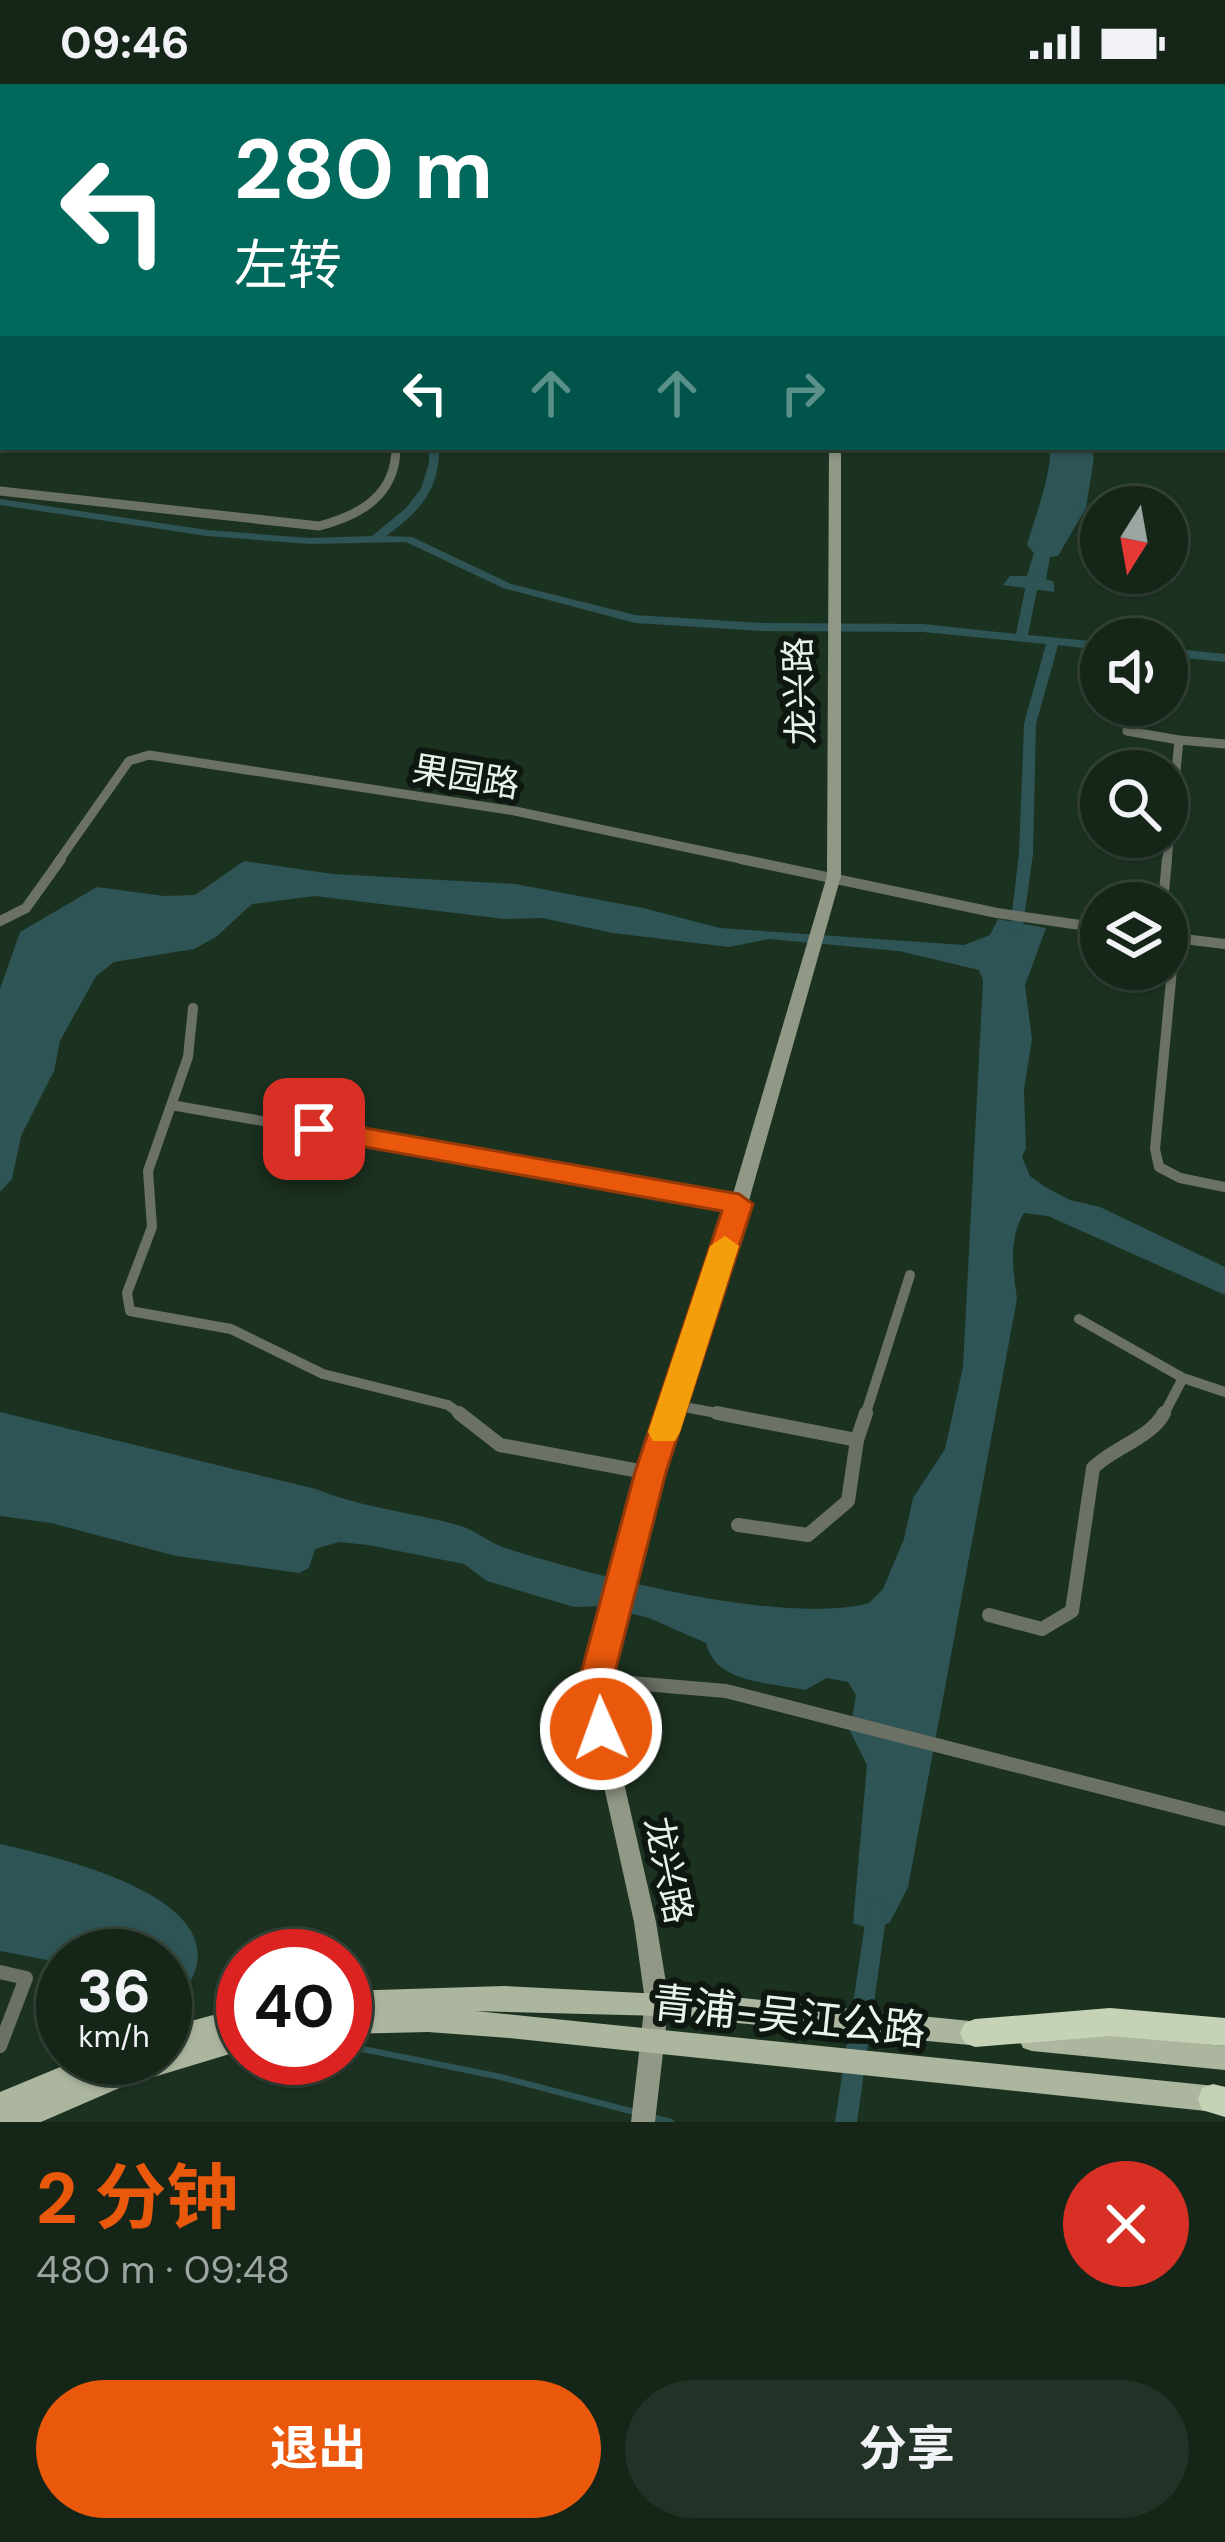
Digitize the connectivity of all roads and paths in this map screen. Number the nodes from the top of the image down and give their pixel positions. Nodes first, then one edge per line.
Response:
1 (396, 450) edge
2 (835, 450) edge
3 (0, 491) edge
4 (1128, 726) edge
5 (1179, 740) junction
6 (1225, 744) edge
7 (834, 876) junction
8 (1165, 882) edge
9 (0, 921) edge
10 (1080, 925) edge
11 (1188, 940) edge
12 (1225, 944) edge
13 (1167, 990) edge
14 (193, 1007) dead end
15 (171, 1105) junction
16 (1225, 1187) edge
17 (739, 1204) junction
18 (910, 1275) dead end
19 (1079, 1318) dead end
20 (1183, 1378) junction
21 (1225, 1392) edge
22 (673, 1405) junction
23 (857, 1440) junction
24 (650, 1472) junction
25 (738, 1525) dead end
26 (989, 1615) dead end
27 (596, 1680) junction
28 (1225, 1819) edge
29 (0, 1972) edge
30 (372, 2001) edge
31 (657, 2001) junction
32 (372, 2022) edge
33 (1225, 2032) edge
34 (975, 2033) junction
35 (655, 2042) junction
36 (0, 2046) edge
37 (216, 2046) edge
38 (1225, 2058) edge
39 (46, 2085) edge
40 (1221, 2100) edge
41 (0, 2104) edge
42 (10, 2122) edge
43 (643, 2122) edge

1 - 3 street
2 - 7 street, 龙兴路
4 - 5 street
5 - 6 street
5 - 8 street
7 - 9 street, 果园路
7 - 10 street, 果园路
7 - 17 street, 龙兴路
11 - 12 street
13 - 16 street
14 - 15 street
15 - 17 street
15 - 24 street
17 - 22 street, 龙兴路
18 - 23 street
19 - 20 street
20 - 21 street
20 - 26 street
22 - 23 street
22 - 24 street, 龙兴路
23 - 25 street
24 - 27 street, 龙兴路
27 - 28 street
27 - 31 street, 龙兴路
29 - 36 street
30 - 31 main road, 青浦-吴江公路
31 - 34 main road, 青浦-吴江公路
31 - 35 street, 龙兴路
32 - 35 main road, 青浦-吴江公路
33 - 34 highway
34 - 38 main road, 青浦-吴江公路
35 - 40 main road, 青浦-吴江公路
35 - 43 street, 龙兴路
37 - 42 main road
39 - 41 main road

